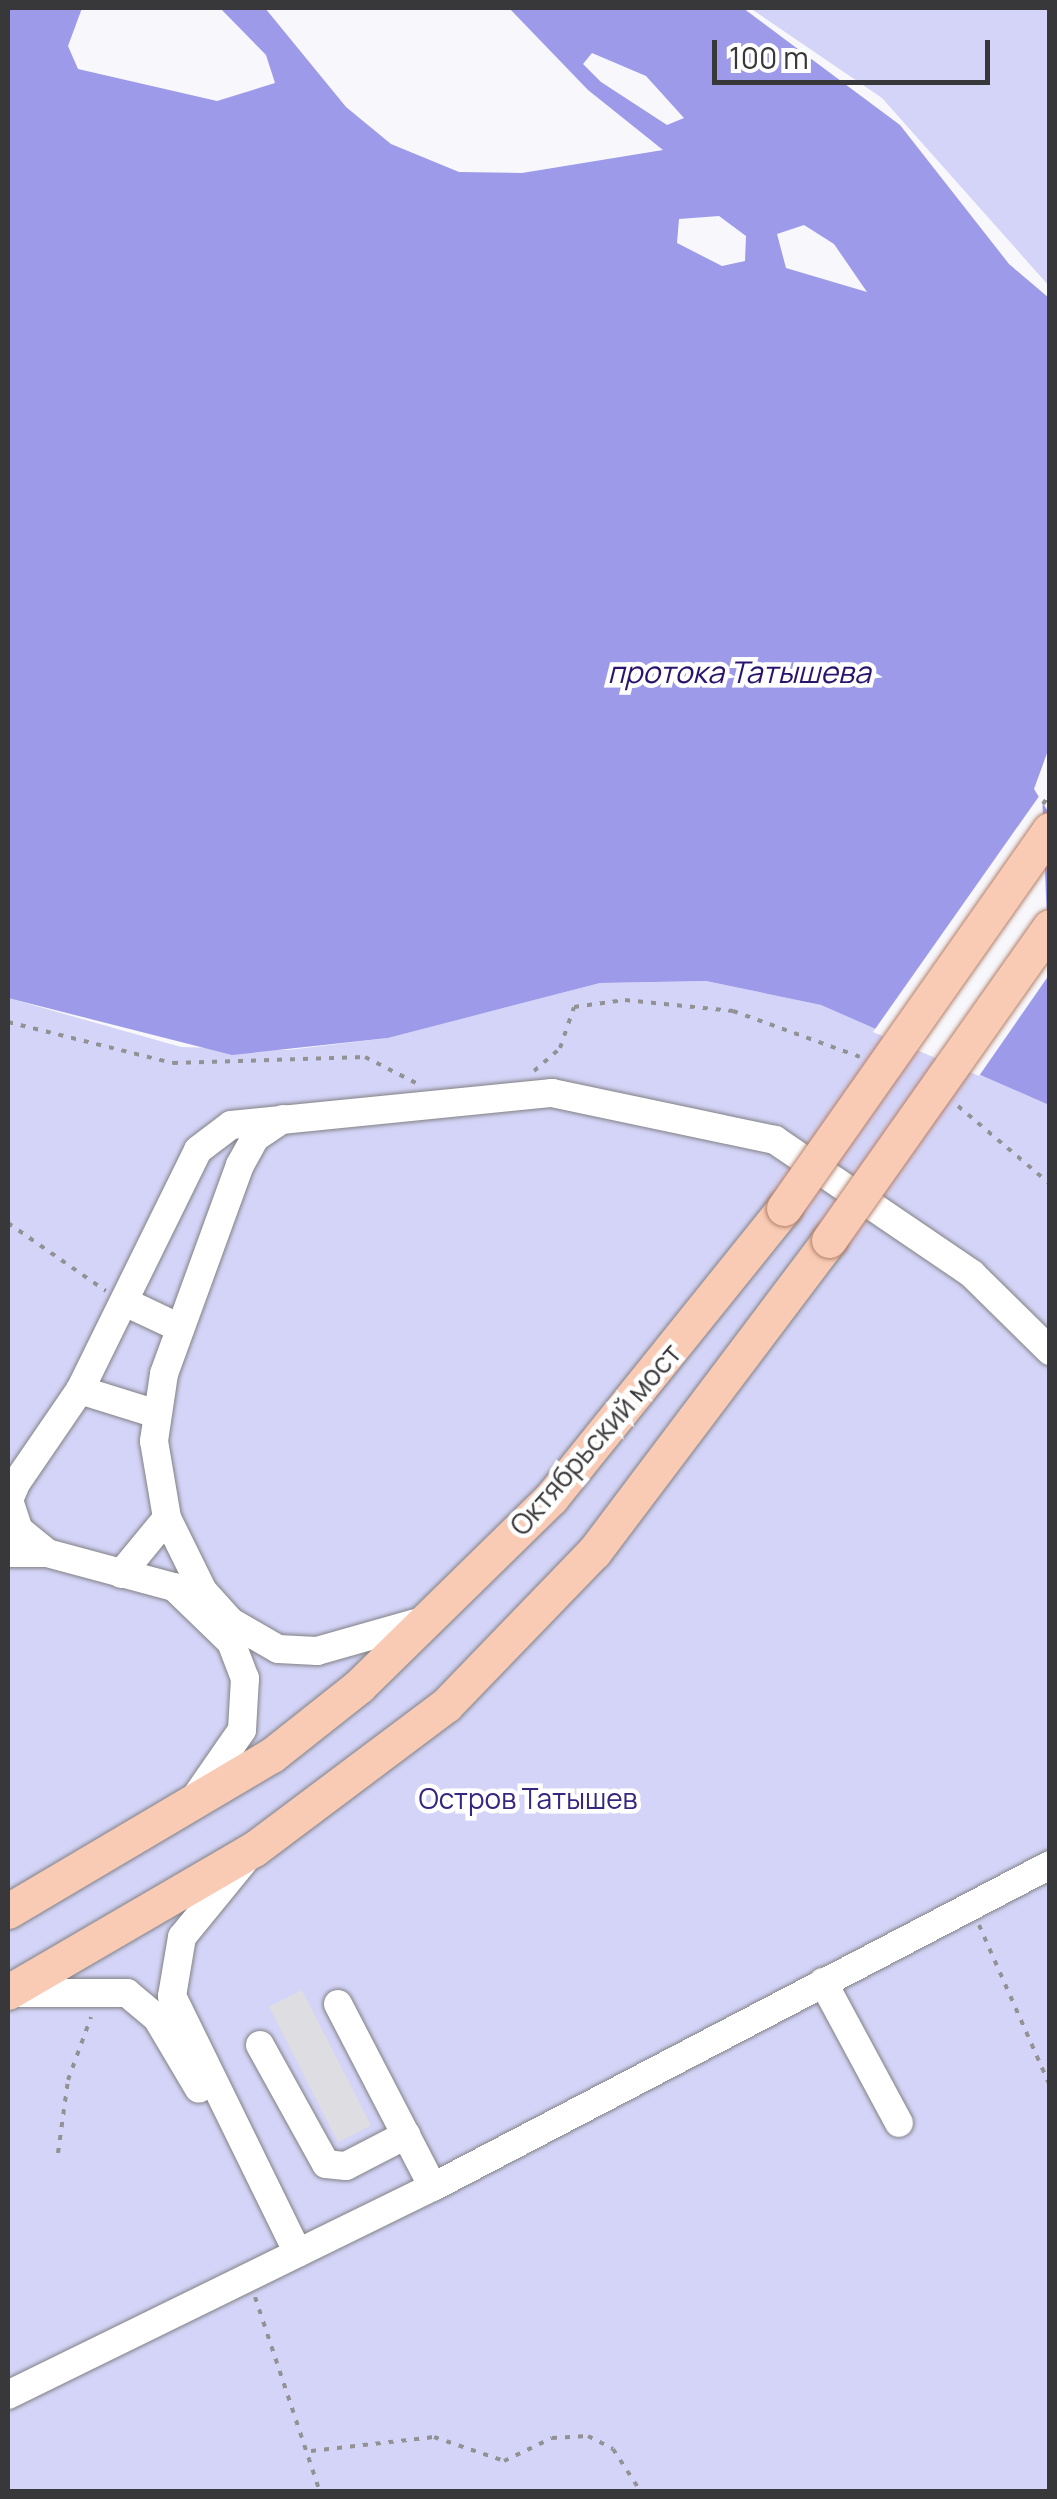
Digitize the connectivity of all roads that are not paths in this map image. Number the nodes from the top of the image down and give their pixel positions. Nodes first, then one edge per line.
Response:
1 (1050, 830) edge
2 (1050, 927) edge
3 (286, 1117) junction
4 (127, 1302) junction
5 (180, 1328) junction
6 (1050, 1352) edge
7 (80, 1390) junction
8 (154, 1413) junction
9 (11, 1490) edge
10 (166, 1518) junction
11 (8, 1553) edge
12 (47, 1554) junction
13 (121, 1574) junction
14 (430, 1619) junction
15 (187, 1808) junction
16 (254, 1849) junction
17 (1050, 1865) edge
18 (8, 1910) edge
19 (823, 1982) junction
20 (8, 1992) edge
21 (338, 2004) dead end
22 (260, 2045) dead end
23 (899, 2123) dead end
24 (406, 2135) junction
25 (433, 2187) junction
26 (275, 2208) junction
27 (298, 2254) junction
28 (8, 2395) edge

1 - 14 main road, Октябрьский мост, bridge
2 - 16 main road, bridge
3 - 4 lane
3 - 5 lane
3 - 6 lane
4 - 5 lane
4 - 7 lane
5 - 8 lane
7 - 8 lane
7 - 9 lane
8 - 10 lane
9 - 12 lane
10 - 13 lane
10 - 14 lane
11 - 12 lane
12 - 13 lane
13 - 15 lane
14 - 15 main road, Октябрьский мост
15 - 18 main road, Октябрьский мост
16 - 20 main road
16 - 26 lane
17 - 19 lane
19 - 23 lane
19 - 25 lane
20 - 26 lane
21 - 24 lane
22 - 24 lane
24 - 25 lane
25 - 27 lane
26 - 27 lane
27 - 28 lane

